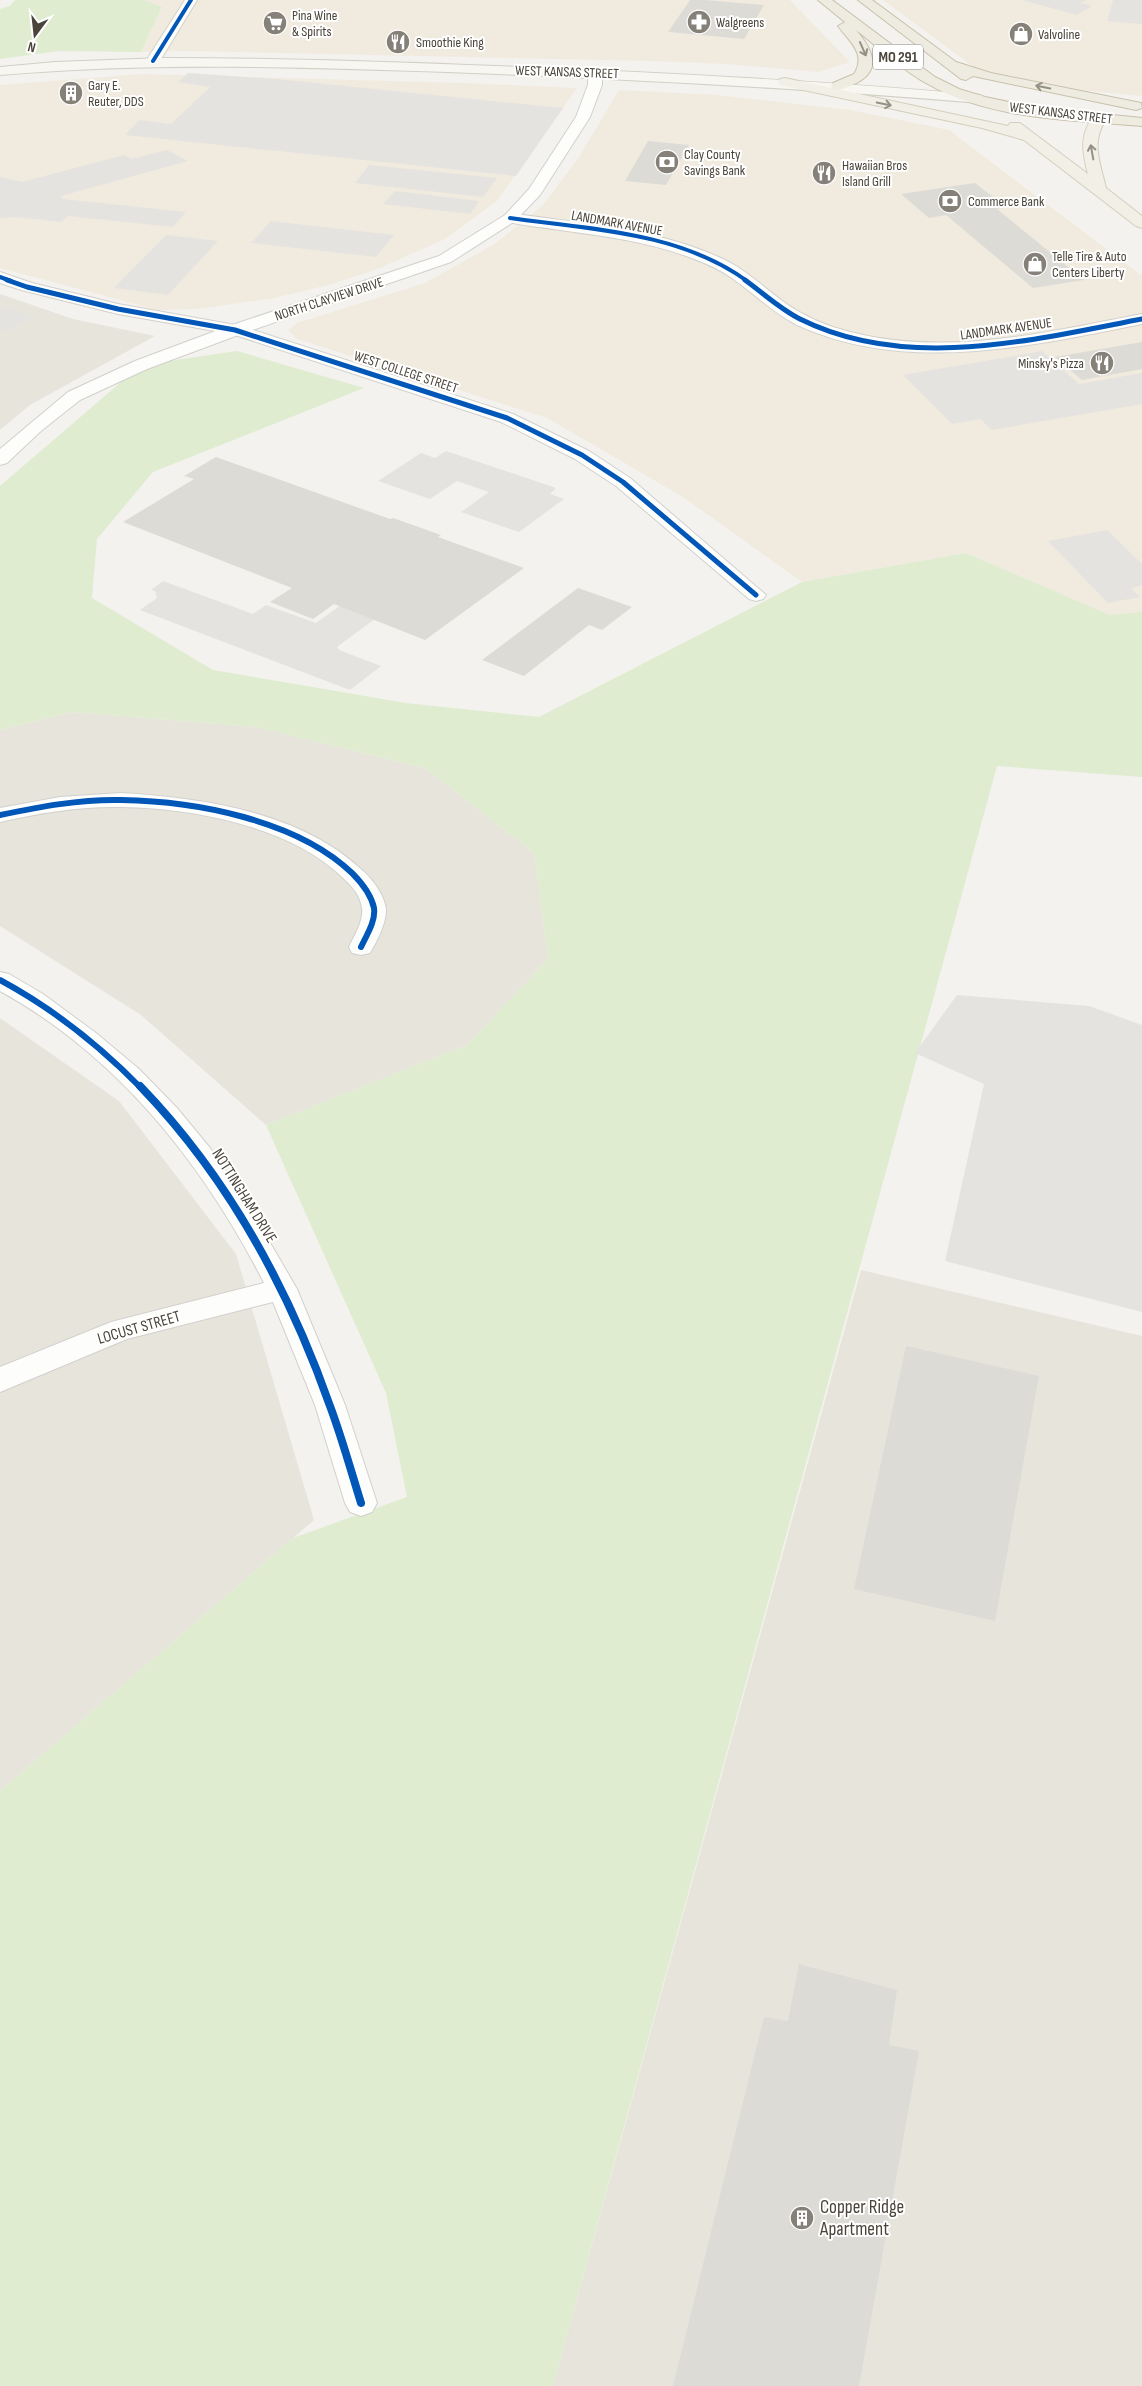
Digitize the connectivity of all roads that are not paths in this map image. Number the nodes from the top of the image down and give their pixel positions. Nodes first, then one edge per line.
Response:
1 (191, 0) edge
2 (824, 0) edge
3 (864, 0) edge
4 (836, 9) junction
5 (153, 61) junction
6 (951, 64) junction
7 (0, 71) edge
8 (595, 73) junction
9 (785, 82) junction
10 (838, 86) junction
11 (980, 99) junction
12 (1142, 108) edge
13 (1100, 118) junction
14 (1142, 122) edge
15 (1030, 137) junction
16 (1099, 190) junction
17 (510, 218) junction
18 (1142, 223) edge
19 (0, 277) edge
20 (1142, 318) edge
21 (235, 330) junction
22 (0, 459) edge
23 (756, 595) dead end
24 (0, 815) edge
25 (361, 947) dead end
26 (0, 980) edge
27 (283, 1289) junction
28 (0, 1380) edge
29 (361, 1503) dead end

1 - 5 street
2 - 4 highway, MO 291
3 - 6 highway, MO 291
4 -> 10 highway
4 - 11 highway, MO 291
5 - 7 main road, WEST KANSAS STREET
5 - 8 main road, WEST KANSAS STREET
6 - 11 highway, MO 291
12 -> 6 highway
8 - 9 main road, WEST KANSAS STREET
8 - 17 street, NORTH CLAYVIEW DRIVE
9 - 10 main road, WEST KANSAS STREET
9 -> 15 main road
10 - 11 main road, WEST KANSAS STREET
11 - 12 highway, WEST KANSAS STREET
11 - 13 highway, WEST KANSAS STREET
11 - 15 main road, MO 291
13 - 14 highway, WEST KANSAS STREET
16 -> 13 main road
15 - 16 main road, MO 291
16 - 18 main road, MO 291
17 - 20 street, LANDMARK AVENUE
17 - 21 street, NORTH CLAYVIEW DRIVE
19 - 21 street, WEST COLLEGE STREET
21 - 22 street, NORTH CLAYVIEW DRIVE
21 - 23 street, WEST COLLEGE STREET
24 - 25 street
26 - 27 street, NOTTINGHAM DRIVE
27 - 28 street, LOCUST STREET
27 - 29 street, NOTTINGHAM DRIVE

